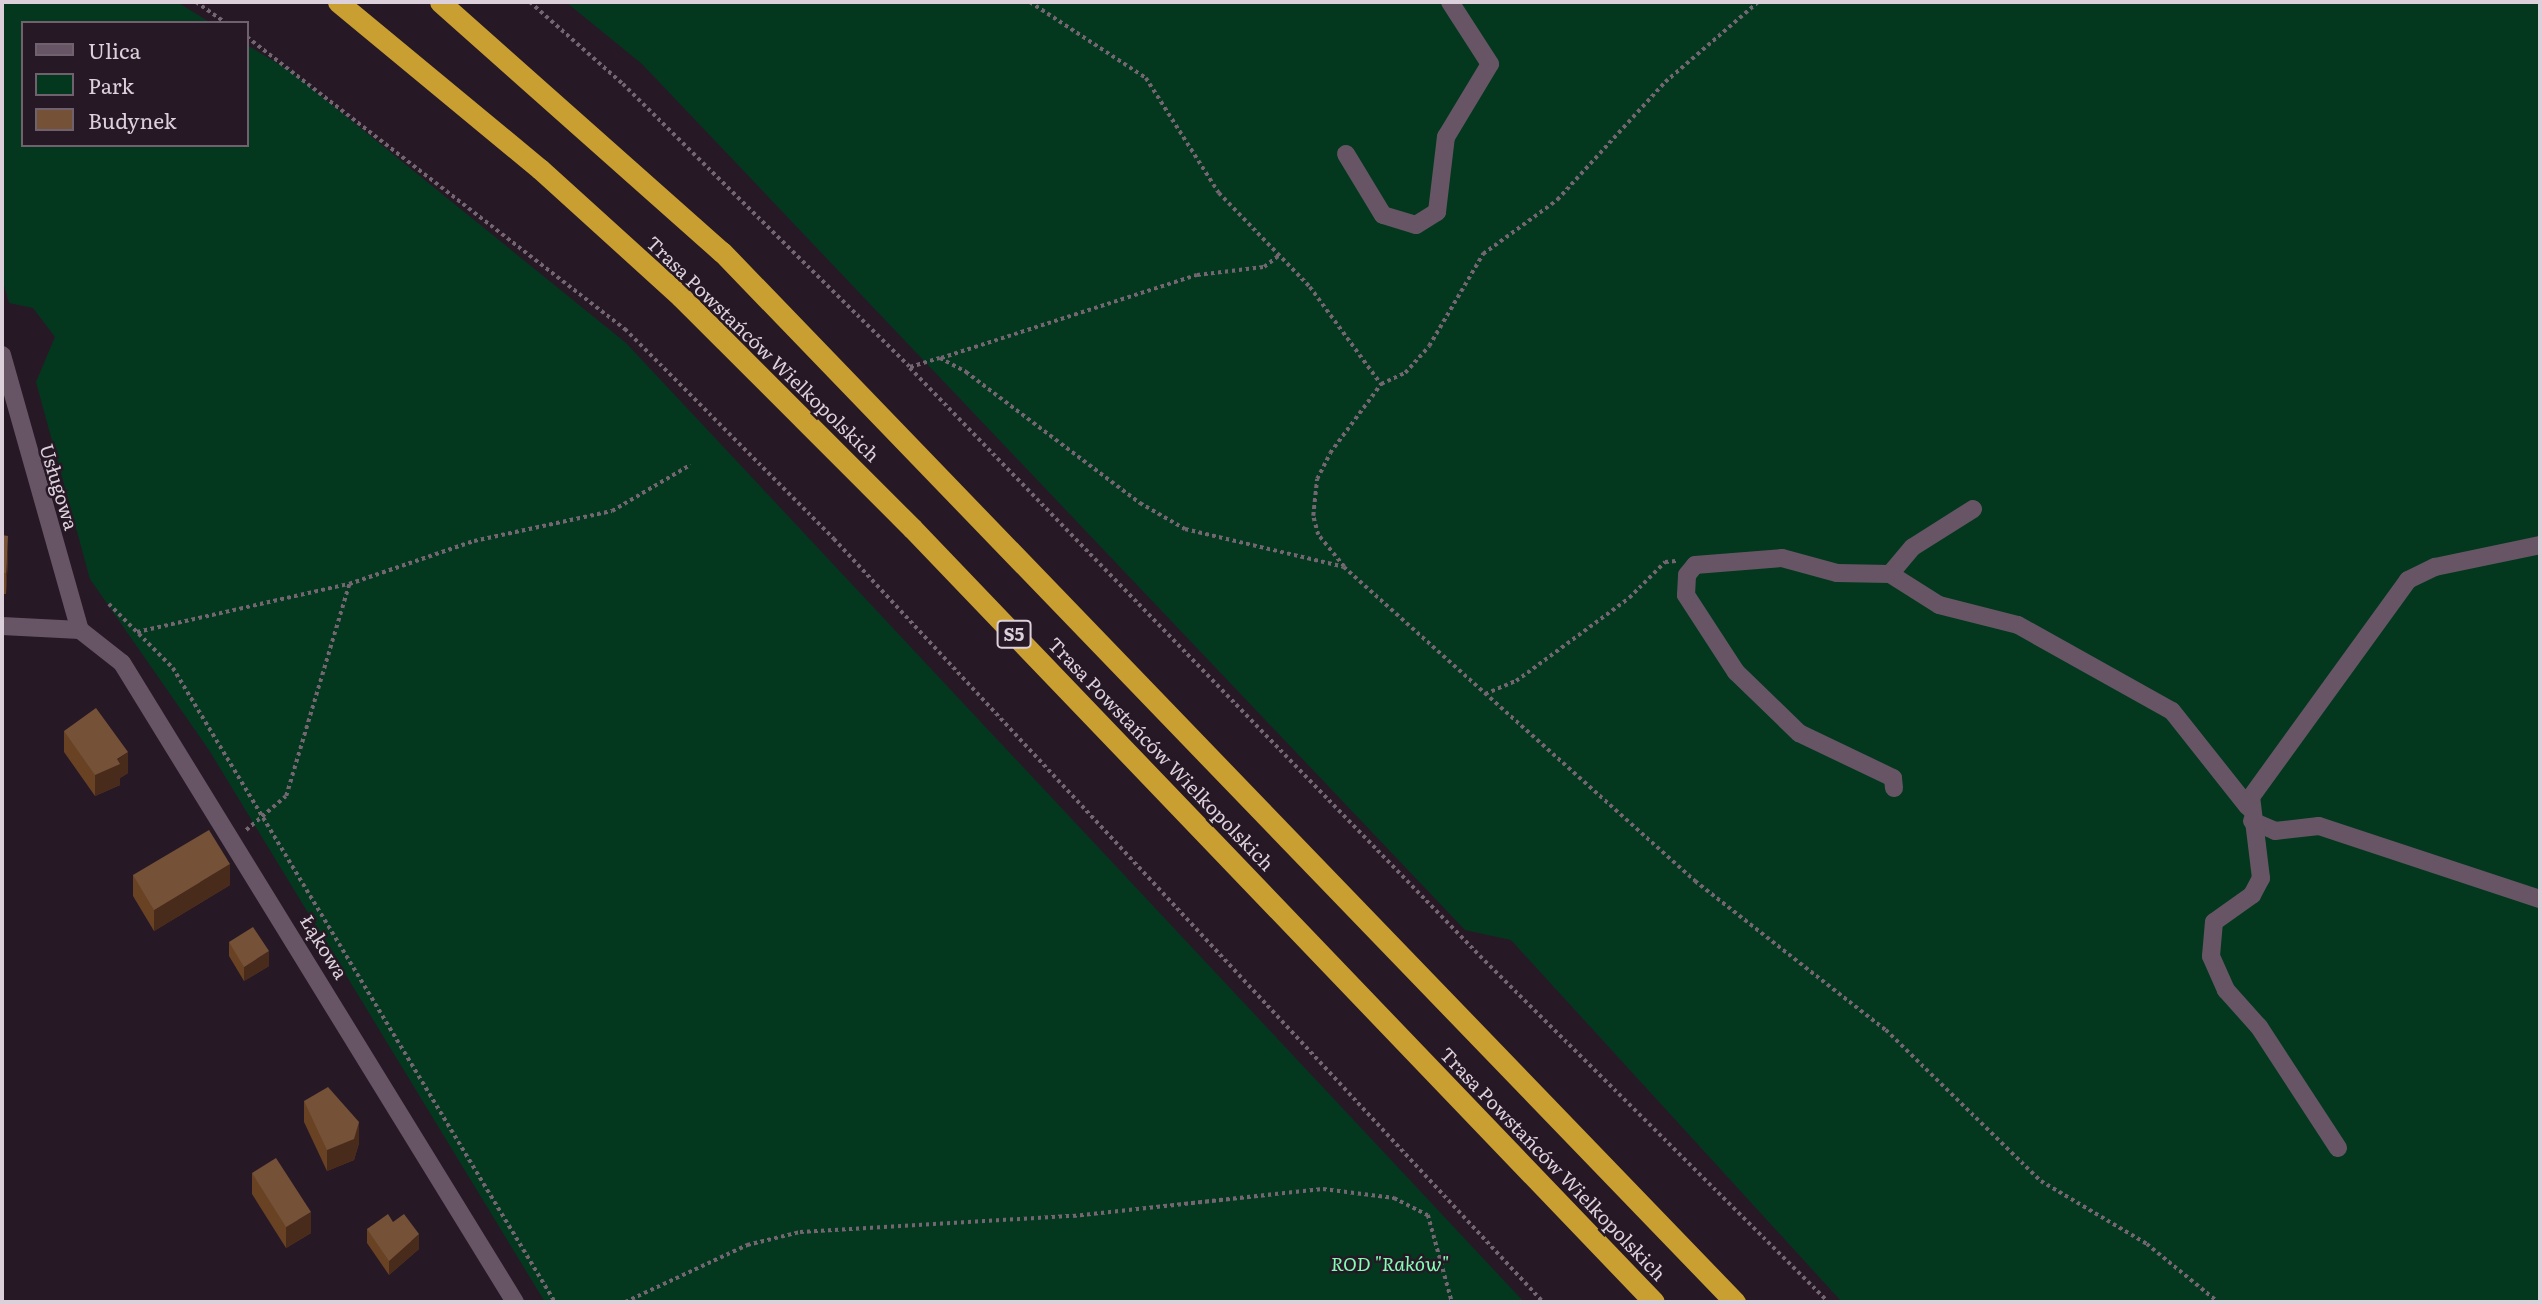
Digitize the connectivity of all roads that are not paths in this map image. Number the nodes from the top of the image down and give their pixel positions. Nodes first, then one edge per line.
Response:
1 (338, 2) edge
2 (439, 2) edge
3 (1450, 2) edge
4 (1346, 154) dead end
5 (2, 355) edge
6 (1972, 509) dead end
7 (2540, 545) edge
8 (1890, 574) junction
9 (2, 626) edge
10 (80, 631) junction
11 (1894, 788) dead end
12 (2250, 814) junction
13 (2540, 900) edge
14 (2339, 1148) dead end
15 (515, 1302) edge
16 (1654, 1302) edge
17 (1735, 1302) edge

1 - 16 highway, Trasa Powstańców Wielkopolskich / S5
2 - 17 highway, Trasa Powstańców Wielkopolskich
3 - 4 street
5 - 10 street, Usługowa
6 - 8 street
7 - 12 street
8 - 11 street
8 - 12 street
9 - 10 street
10 - 15 street, Łąkowa
12 - 13 street
12 - 14 street

